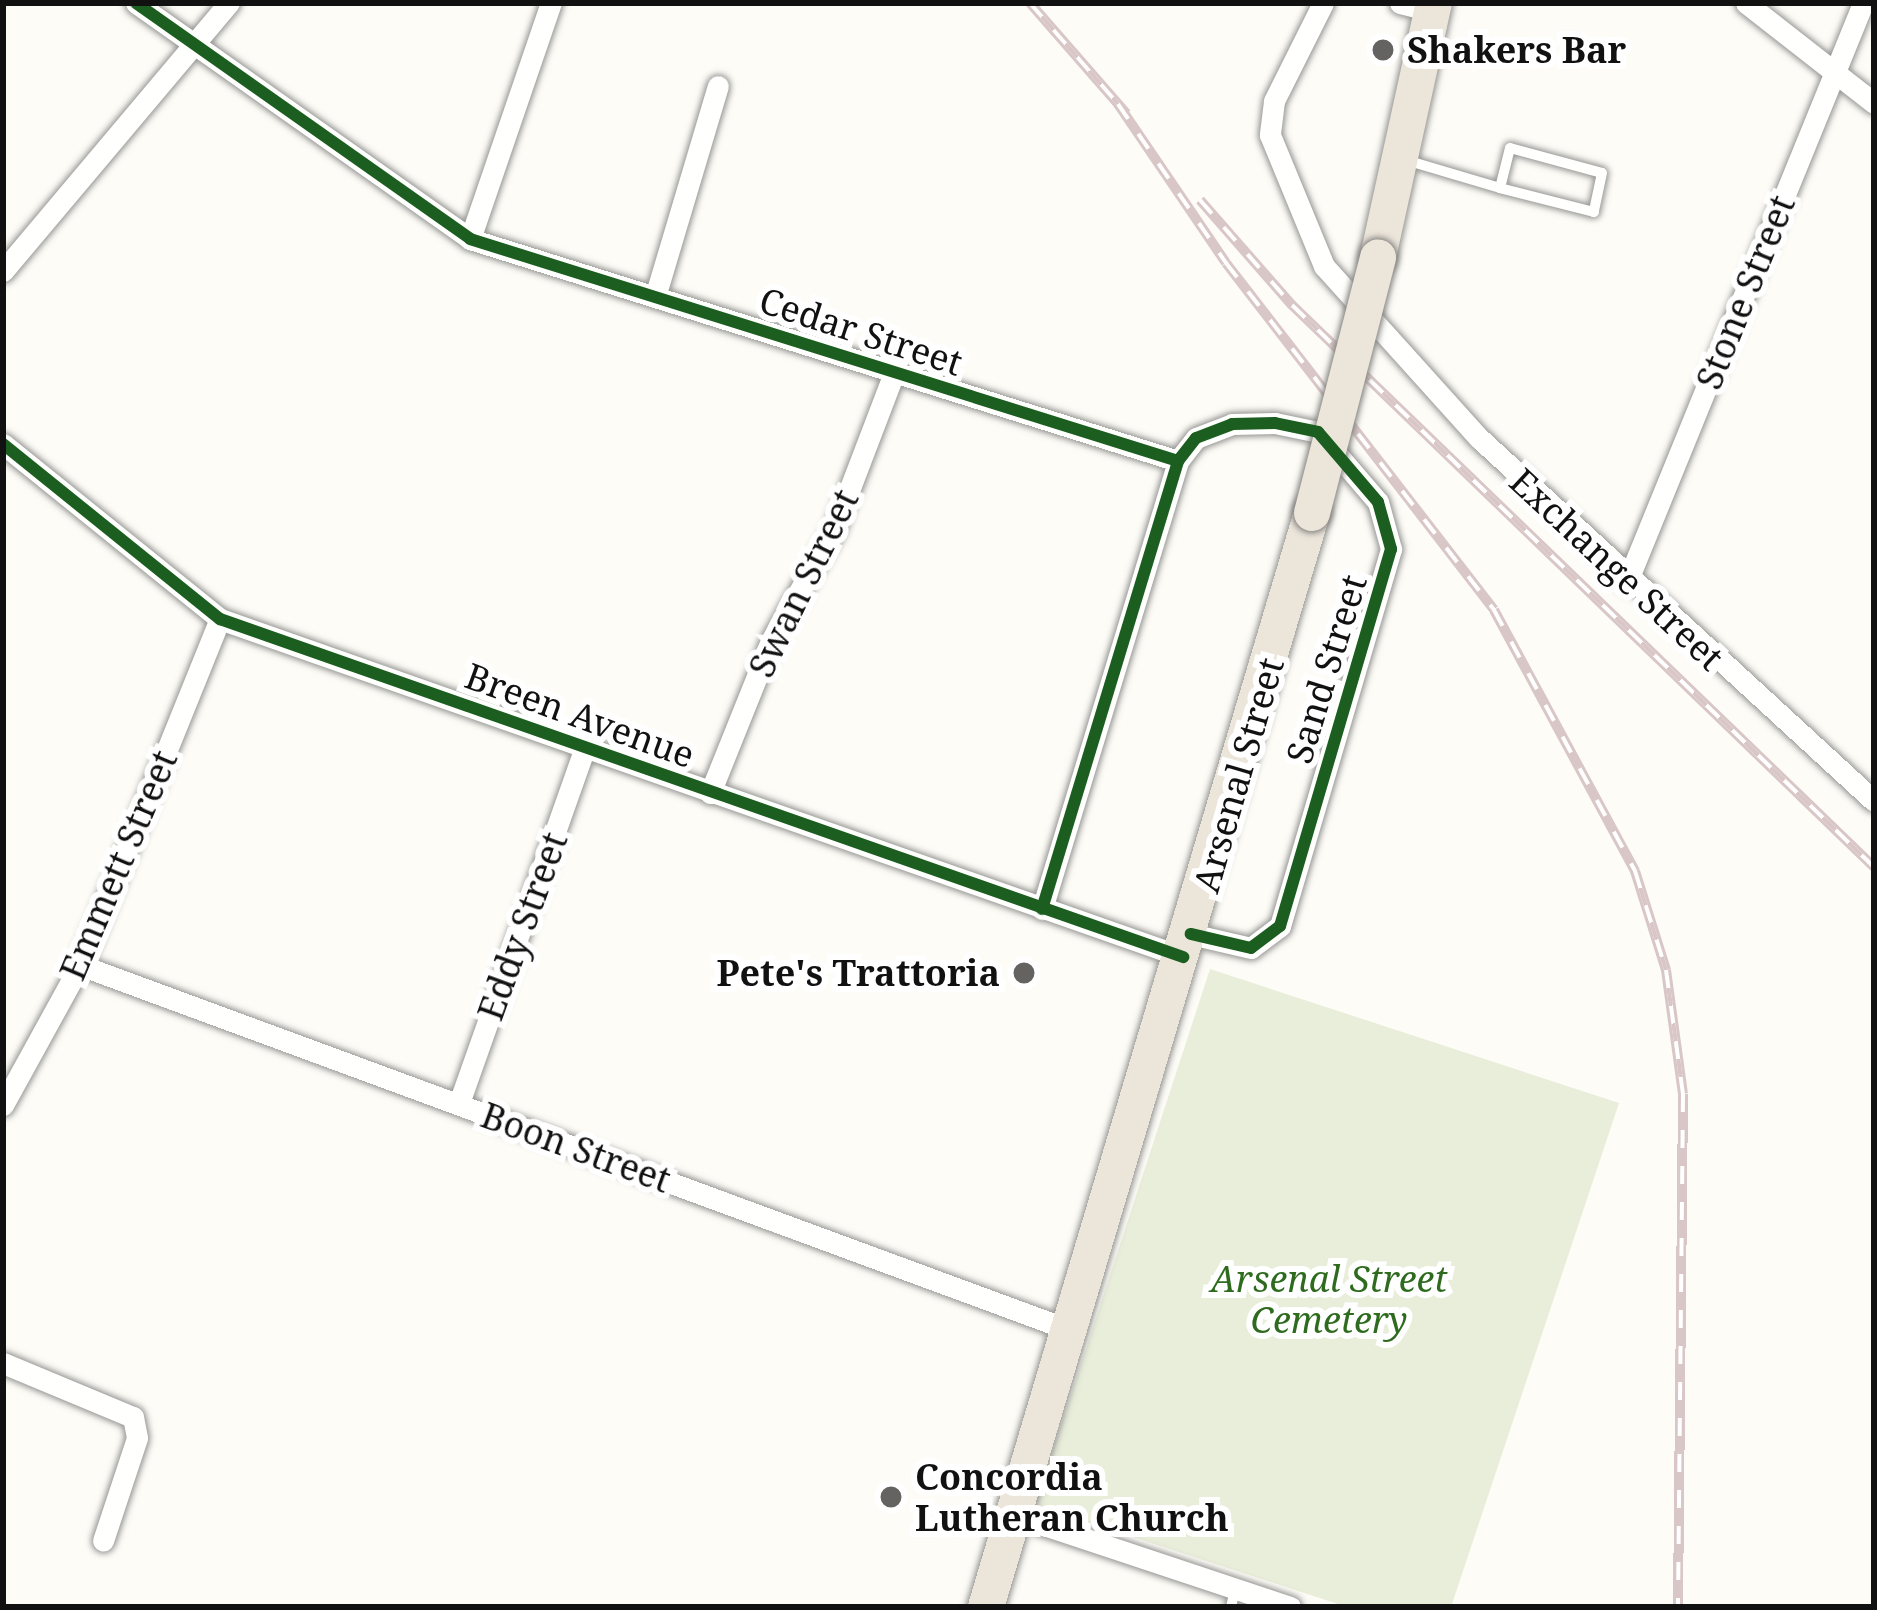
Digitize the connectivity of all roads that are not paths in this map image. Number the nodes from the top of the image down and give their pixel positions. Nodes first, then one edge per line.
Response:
1 (136, 3) edge
2 (229, 3) edge
3 (550, 3) edge
4 (1324, 3) edge
5 (1746, 3) edge
6 (1863, 3) edge
7 (1422, 6) edge
8 (190, 48) junction
9 (1835, 71) junction
10 (718, 86) dead end
11 (1874, 103) edge
12 (1400, 158) junction
13 (1500, 188) junction
14 (470, 239) junction
15 (3, 272) edge
16 (655, 297) junction
17 (894, 373) junction
18 (3, 444) edge
19 (1178, 461) junction
20 (1627, 581) junction
21 (220, 619) junction
22 (585, 748) junction
23 (710, 793) junction
24 (1874, 801) edge
25 (1042, 909) junction
26 (1187, 946) junction
27 (80, 964) junction
28 (459, 1103) junction
29 (3, 1105) edge
30 (1070, 1330) junction
31 (3, 1363) edge
32 (1014, 1515) junction
33 (103, 1540) dead end
34 (1233, 1598) edge
35 (1276, 1605) edge
36 (986, 1607) edge

1 - 8 street, Cedar Street
2 - 8 street
3 - 14 street
4 - 20 street, Exchange Street
5 - 9 street
6 - 9 street, Stone Street
7 - 12 highway, Arsenal Street
8 - 14 street, Cedar Street
8 - 15 street
9 - 11 street
9 - 20 street, Stone Street
10 - 16 street
12 - 13 lane
12 - 26 highway, Arsenal Street, bridge
13 - 13 lane
14 - 16 street, Cedar Street
16 - 17 street, Cedar Street
17 - 19 street, Cedar Street
17 - 23 street, Swan Street
18 - 21 street, Breen Avenue
19 - 25 street
19 - 26 street, Sand Street
20 - 24 street, Exchange Street
21 - 22 street, Breen Avenue
21 - 27 street, Emmett Street
22 - 23 street, Breen Avenue
22 - 28 street, Eddy Street
23 - 25 street, Breen Avenue
25 - 26 street, Breen Avenue
26 - 30 highway, Arsenal Street
27 - 28 street, Boon Street
27 - 29 street, Emmett Street
28 - 30 street, Boon Street
30 - 32 highway, Arsenal Street
31 - 33 street
32 - 34 street
32 - 36 highway, Arsenal Street
34 - 35 street

